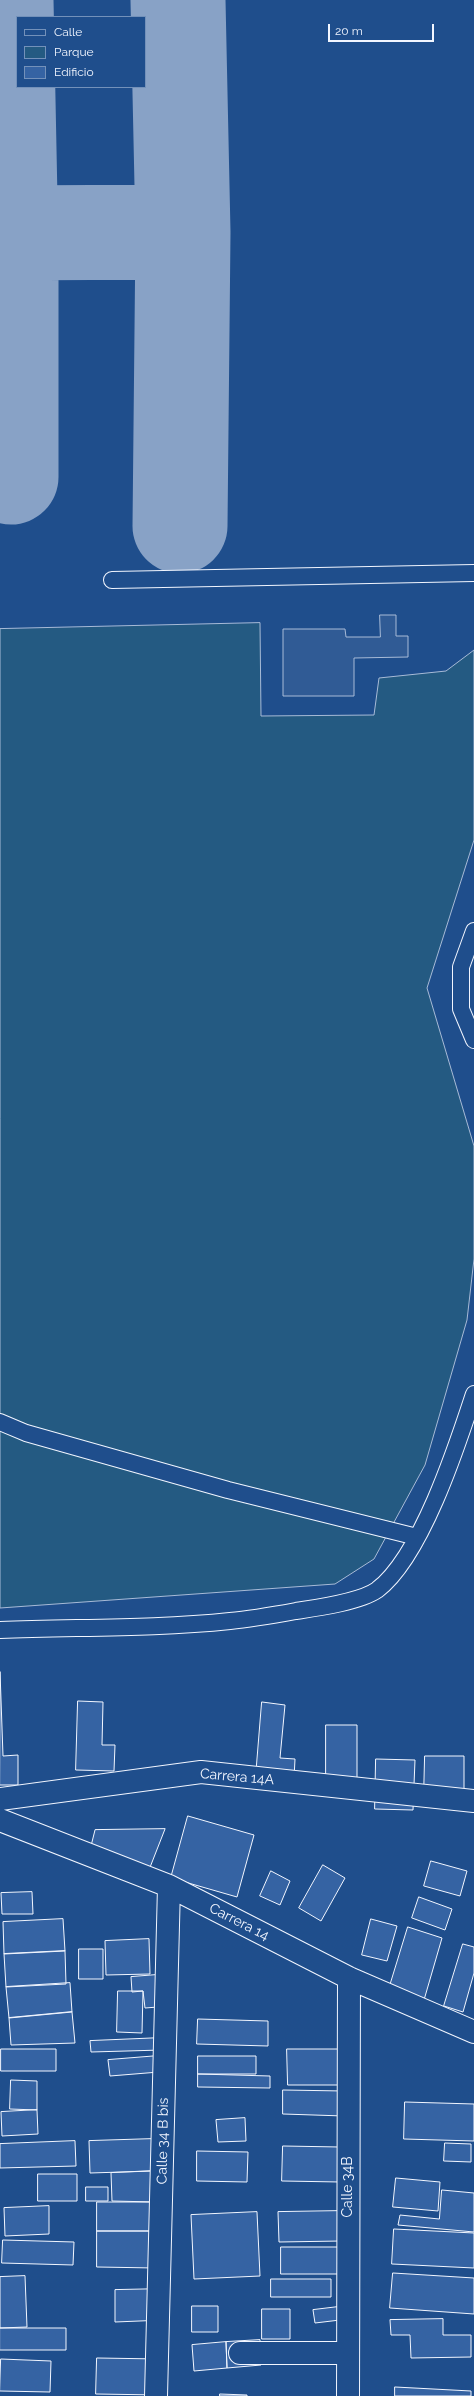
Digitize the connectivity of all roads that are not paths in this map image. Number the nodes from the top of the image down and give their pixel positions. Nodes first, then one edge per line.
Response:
1 (474, 573) edge
2 (112, 580) dead end
3 (474, 931) edge
4 (474, 1040) edge
5 (474, 1394) edge
6 (0, 1422) edge
7 (417, 1537) junction
8 (0, 1630) edge
9 (0, 1799) edge
10 (474, 1801) edge
11 (0, 1820) edge
12 (169, 1886) junction
13 (349, 1978) junction
14 (474, 2032) edge
15 (240, 2353) dead end
16 (348, 2353) junction
17 (156, 2396) edge
18 (348, 2396) edge

1 - 2 lane
3 - 4 lane
5 - 7 lane
6 - 7 lane
7 - 8 lane
9 - 10 street, Carrera 14A
11 - 12 street, Carrera 14
12 - 13 street, Carrera 14
12 - 17 street, Calle 34 B bis
13 - 14 street, Carrera 14
13 - 16 street, Calle 34B
15 - 16 street
16 - 18 street, Calle 34B

